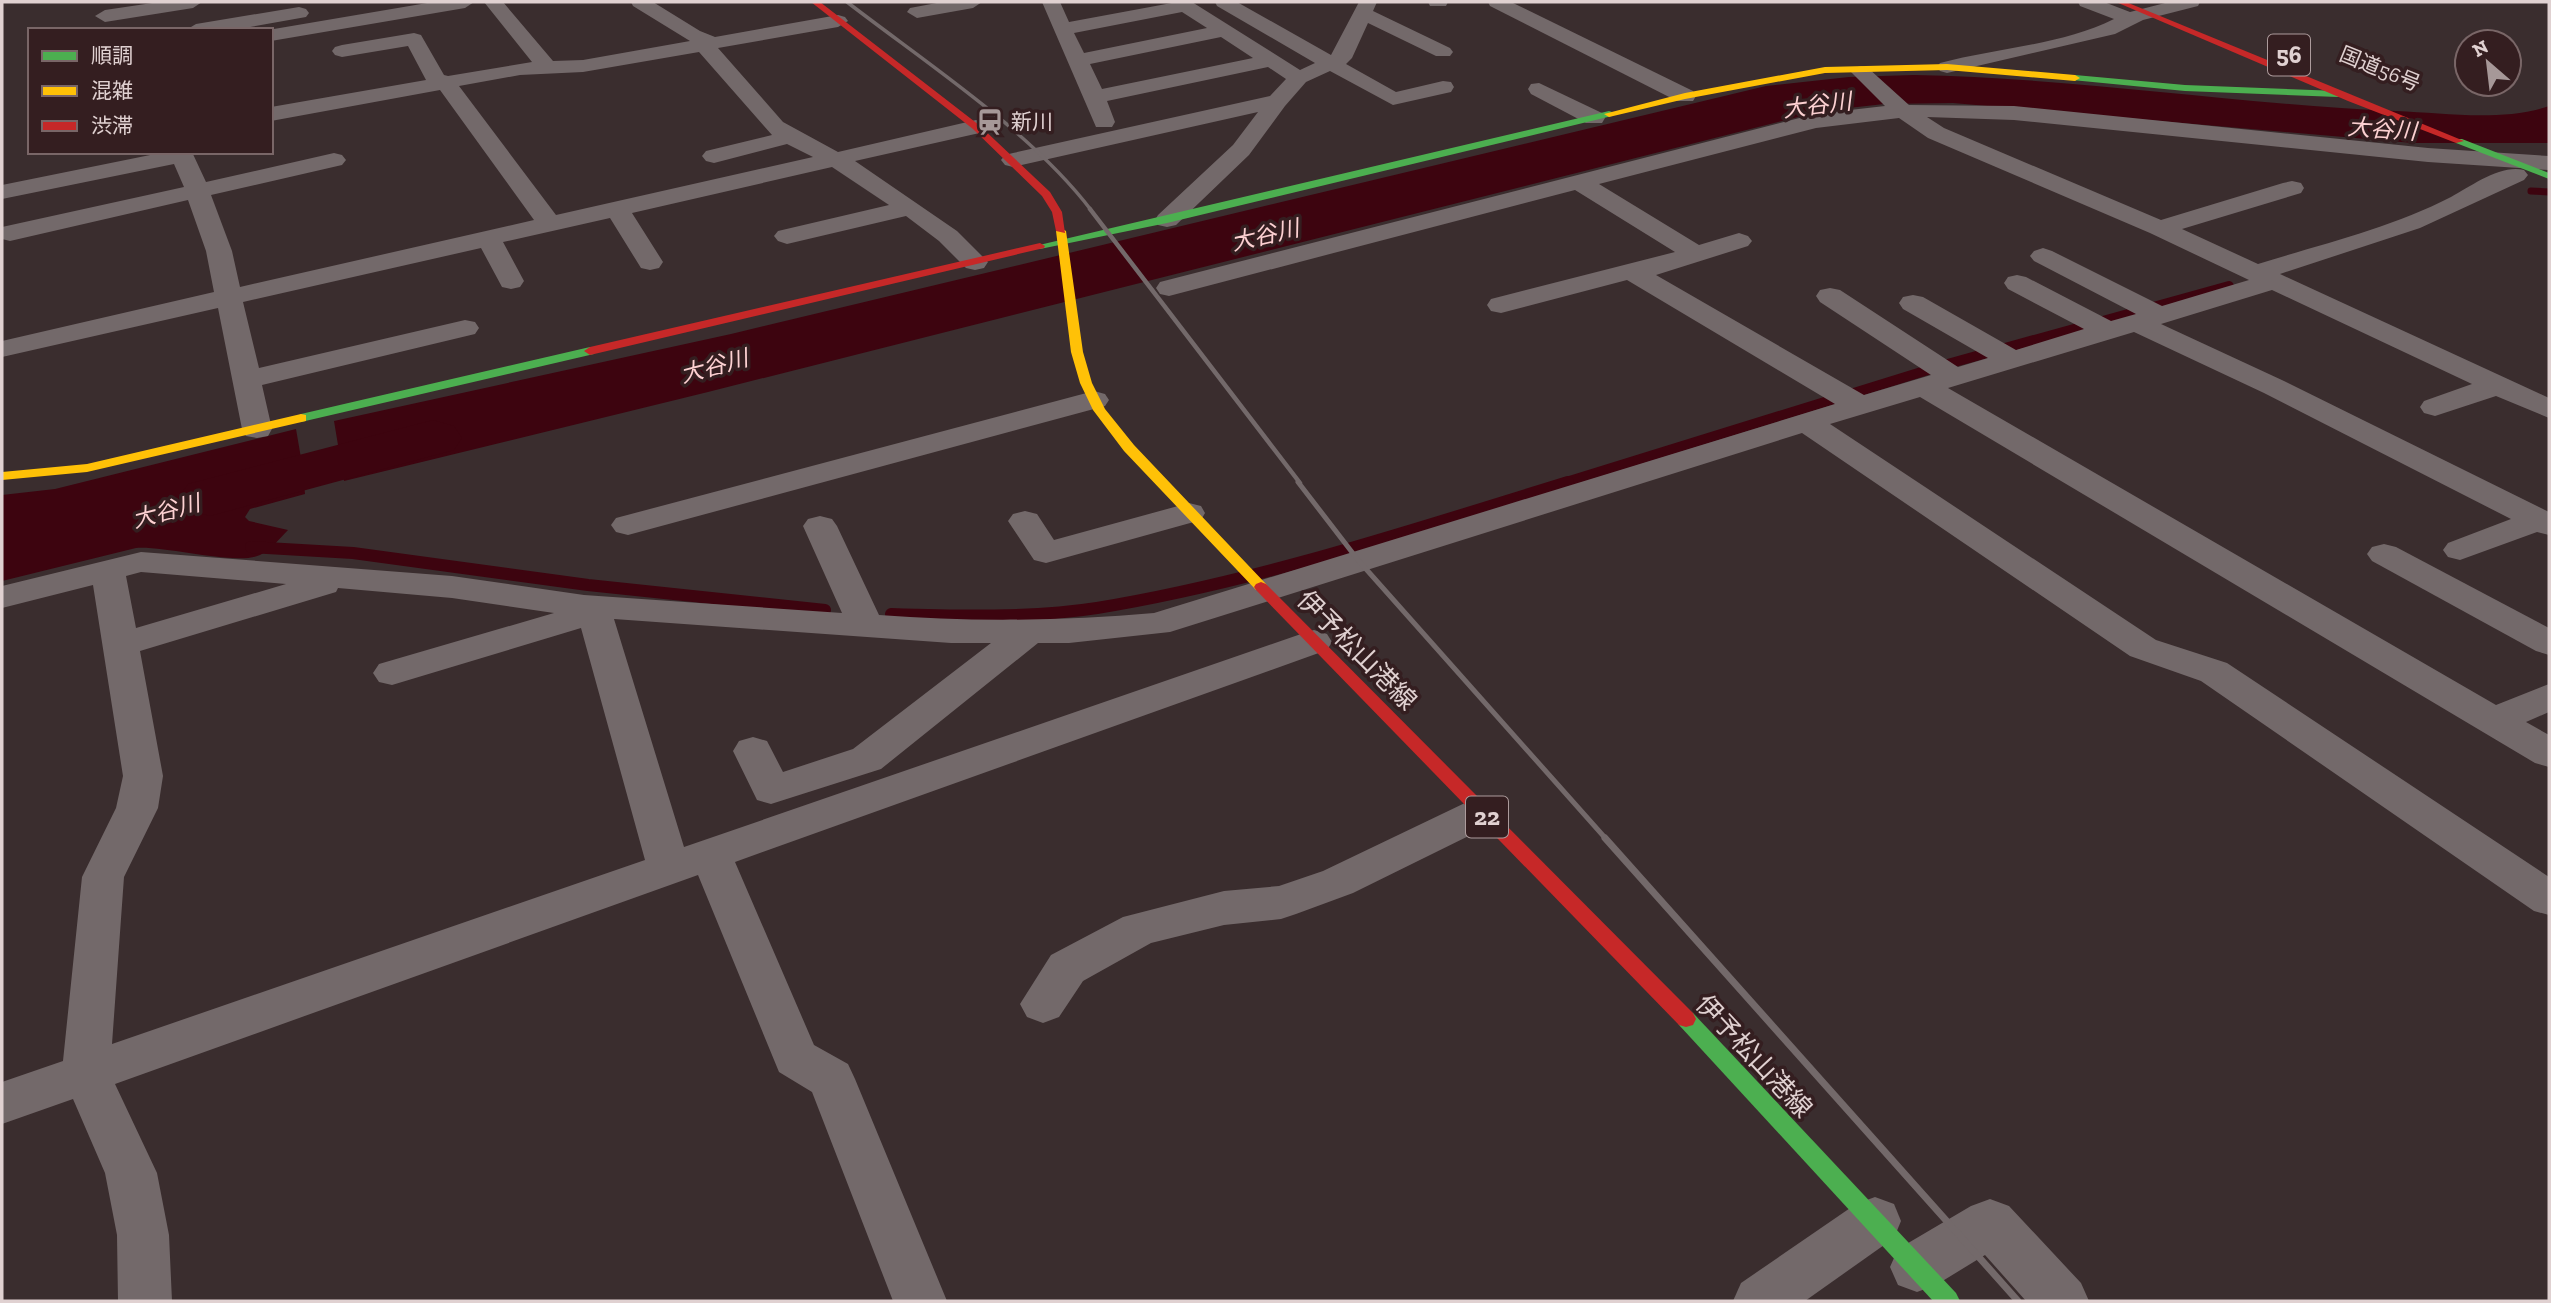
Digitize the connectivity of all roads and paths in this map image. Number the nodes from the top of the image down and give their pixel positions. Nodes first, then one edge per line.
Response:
1 (193, 2) edge
2 (367, 2) edge
3 (465, 2) edge
4 (493, 2) edge
5 (640, 2) edge
6 (815, 2) edge
7 (973, 2) edge
8 (1051, 2) edge
9 (1224, 2) edge
10 (1497, 2) edge
11 (2087, 2) edge
12 (2192, 2) edge
13 (918, 8) edge
14 (1365, 8) edge
15 (2146, 8) edge
16 (110, 16) edge
17 (838, 21) junction
18 (208, 28) edge
19 (1062, 29) junction
20 (1224, 31) junction
21 (273, 35) edge
22 (708, 44) junction
23 (1246, 46) junction
24 (2275, 49) dead end
25 (342, 51) dead end
26 (1443, 52) dead end
27 (1272, 60) junction
28 (1331, 64) junction
29 (541, 66) junction
30 (1947, 67) junction
31 (1082, 69) junction
32 (1859, 70) junction
33 (1299, 78) junction
34 (441, 82) junction
35 (1443, 87) dead end
36 (1539, 89) dead end
37 (1685, 96) junction
38 (1097, 97) junction
39 (2344, 97) junction
40 (1277, 101) junction
41 (1901, 109) junction
42 (273, 114) edge
43 (1594, 118) junction
44 (976, 127) junction
45 (789, 137) junction
46 (1110, 140) junction
47 (180, 154) edge
48 (714, 156) dead end
49 (2546, 157) edge
50 (334, 160) dead end
51 (837, 160) junction
52 (1013, 160) junction
53 (2514, 160) junction
54 (2549, 176) edge
55 (1580, 183) junction
56 (2292, 188) dead end
57 (197, 191) junction
58 (2, 192) edge
59 (910, 208) junction
60 (618, 210) junction
61 (1167, 219) junction
62 (550, 225) junction
63 (2159, 228) junction
64 (10, 233) dead end
65 (787, 236) dead end
66 (489, 239) junction
67 (1739, 241) dead end
68 (1064, 244) junction
69 (1694, 253) junction
70 (2043, 256) dead end
71 (650, 262) dead end
72 (975, 262) junction
73 (1633, 272) junction
74 (2266, 277) junction
75 (511, 281) dead end
76 (2017, 283) dead end
77 (1169, 288) dead end
78 (1830, 296) dead end
79 (229, 299) junction
80 (1913, 303) dead end
81 (1501, 305) dead end
82 (2133, 323) junction
83 (465, 328) dead end
84 (2, 349) edge
85 (2011, 359) junction
86 (247, 380) junction
87 (1938, 381) junction
88 (2498, 385) junction
89 (1094, 400) junction
90 (1859, 405) junction
91 (2434, 407) dead end
92 (2549, 409) edge
93 (1806, 422) junction
94 (257, 429) junction
95 (2, 476) edge
96 (1189, 513) junction
97 (1025, 521) dead end
98 (2544, 523) edge
99 (628, 525) dead end
100 (820, 526) dead end
101 (2460, 550) dead end
102 (2397, 568) dead end
103 (108, 570) junction
104 (346, 578) junction
105 (1263, 590) junction
106 (2, 597) edge
107 (599, 611) junction
108 (865, 625) junction
109 (1029, 632) junction
110 (1314, 642) junction
111 (2549, 643) edge
112 (121, 645) junction
113 (392, 673) dead end
114 (2549, 697) edge
115 (2494, 721) junction
116 (753, 751) dead end
117 (2549, 753) edge
118 (1482, 812) junction
119 (690, 862) junction
120 (2549, 899) edge
121 (1043, 1004) dead end
122 (86, 1074) junction
123 (2, 1103) edge
124 (1875, 1221) junction
125 (1932, 1284) edge
126 (145, 1301) edge
127 (920, 1301) edge
128 (1760, 1301) edge
129 (2062, 1301) edge

1 - 16 street
2 - 18 street
3 - 21 street
4 - 29 street
5 - 22 street
6 - 17 main road, 伊予松山港線 / 22
7 - 13 street
8 - 19 street
9 - 28 street
10 - 37 street
11 - 15 street
12 - 15 street
14 - 26 street
14 - 28 street
15 - 24 main road, 56
15 - 30 street
15 - 39 main road, 国道56号 / 56
17 - 22 street
17 - 44 main road, 伊予松山港線 / 22
19 - 20 street
19 - 31 street
20 - 23 street
20 - 31 street
22 - 29 street
22 - 45 street
23 - 27 street
23 - 31 street
25 - 34 street
27 - 33 street
27 - 38 street
28 - 33 street
28 - 35 street
29 - 34 street
30 - 32 main road
30 - 39 main road
31 - 38 street
32 - 37 main road
32 - 41 street
33 - 40 street
34 - 42 street
34 - 62 street
36 - 43 street
37 - 43 main road
38 - 46 street
39 - 53 main road, 国道56号 / 56
40 - 46 street
40 - 61 street
41 - 53 street
41 - 55 street
41 - 63 street
43 - 61 main road
44 - 51 street
44 - 52 main road, 伊予松山港線 / 22
45 - 48 street
45 - 51 street
46 - 52 street
47 - 57 street
47 - 58 street
49 - 53 street
50 - 57 street
51 - 59 street
51 - 60 street
52 - 68 main road, 伊予松山港線 / 22
53 - 54 main road, 国道56号 / 56
53 - 74 street
55 - 69 street
55 - 77 street
56 - 63 street
57 - 64 street
57 - 79 street
59 - 65 street
59 - 72 street
60 - 62 street
60 - 71 street
61 - 68 main road
62 - 66 street
63 - 74 street
66 - 75 street
66 - 79 street
67 - 69 street
68 - 72 main road
68 - 89 main road, 伊予松山港線 / 22
69 - 73 street
70 - 82 street
72 - 94 main road
73 - 81 street
73 - 90 street
74 - 82 street
74 - 88 street
76 - 82 street
78 - 87 street
79 - 84 street
79 - 86 street
80 - 85 street
82 - 85 street
82 - 98 street
83 - 86 street
85 - 87 street
86 - 94 street
87 - 90 street
87 - 115 street
88 - 91 street
88 - 92 street
89 - 96 main road, 伊予松山港線 / 22
89 - 99 street
90 - 93 street
93 - 105 street
93 - 120 street
94 - 95 main road
96 - 97 street
96 - 105 main road, 伊予松山港線 / 22
98 - 101 street
100 - 108 street
102 - 111 street
103 - 104 street
103 - 106 street
103 - 112 street
104 - 107 street
104 - 112 street
105 - 109 street
105 - 110 main road, 伊予松山港線 / 22
107 - 108 street
107 - 113 street
107 - 119 street
108 - 109 street
109 - 116 street
110 - 118 main road, 伊予松山港線 / 22
110 - 119 street
112 - 122 street
114 - 115 street
115 - 117 street
118 - 121 street
118 - 124 main road, 伊予松山港線 / 22
119 - 122 street
119 - 127 street
122 - 123 street
122 - 126 street
124 - 125 main road, 伊予松山港線 / 22
124 - 128 street
125 - 129 street

